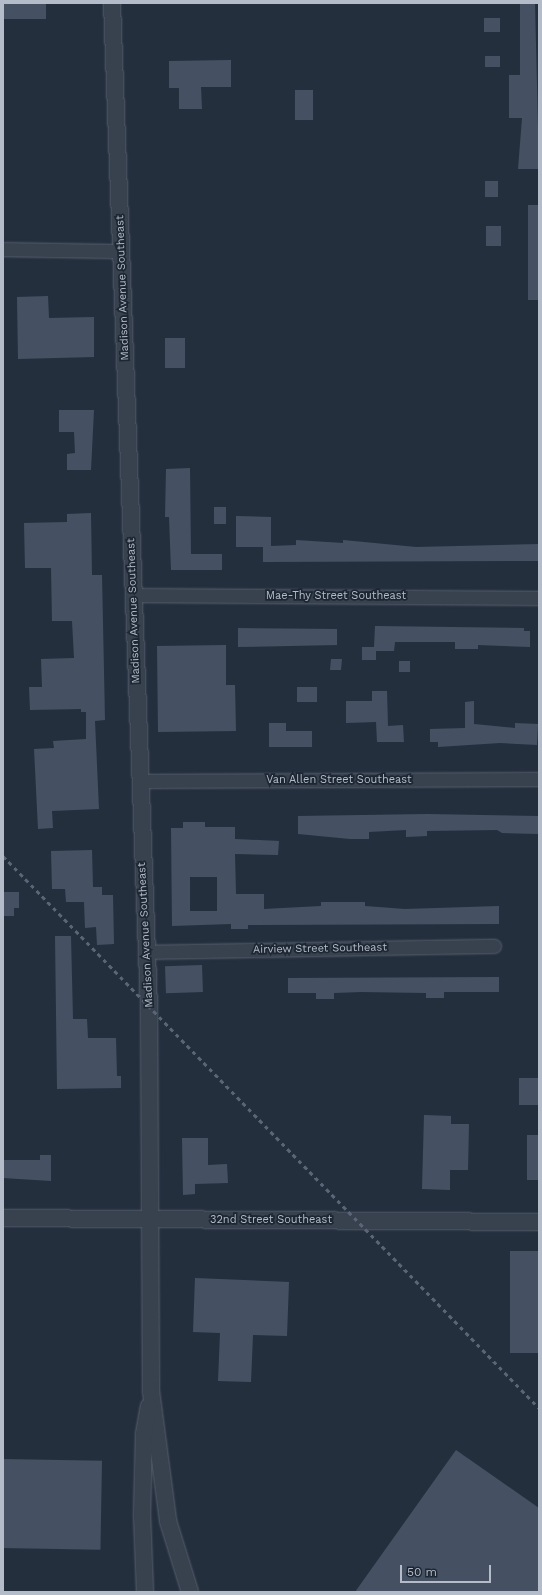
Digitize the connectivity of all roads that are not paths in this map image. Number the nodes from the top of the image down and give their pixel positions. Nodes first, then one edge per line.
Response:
1 (112, 3) edge
2 (3, 249) edge
3 (121, 251) junction
4 (133, 595) junction
5 (539, 598) edge
6 (539, 779) edge
7 (140, 781) junction
8 (494, 946) dead end
9 (146, 952) junction
10 (3, 1218) edge
11 (151, 1220) junction
12 (539, 1222) edge
13 (151, 1391) junction
14 (145, 1592) edge
15 (190, 1592) edge

1 - 3 street, Madison Avenue Southeast
2 - 3 street
3 - 4 street, Madison Avenue Southeast
4 - 5 street, Mae-Thy Street Southeast
4 - 7 street, Madison Avenue Southeast
6 - 7 street, Van Allen Street Southeast
7 - 9 street, Madison Avenue Southeast
8 - 9 street, Airview Street Southeast
9 - 11 street, Madison Avenue Southeast
10 - 11 street, 32nd Street Southeast
11 - 12 street, 32nd Street Southeast
11 - 13 street, Madison Avenue Southeast
13 - 14 street
13 - 15 street

